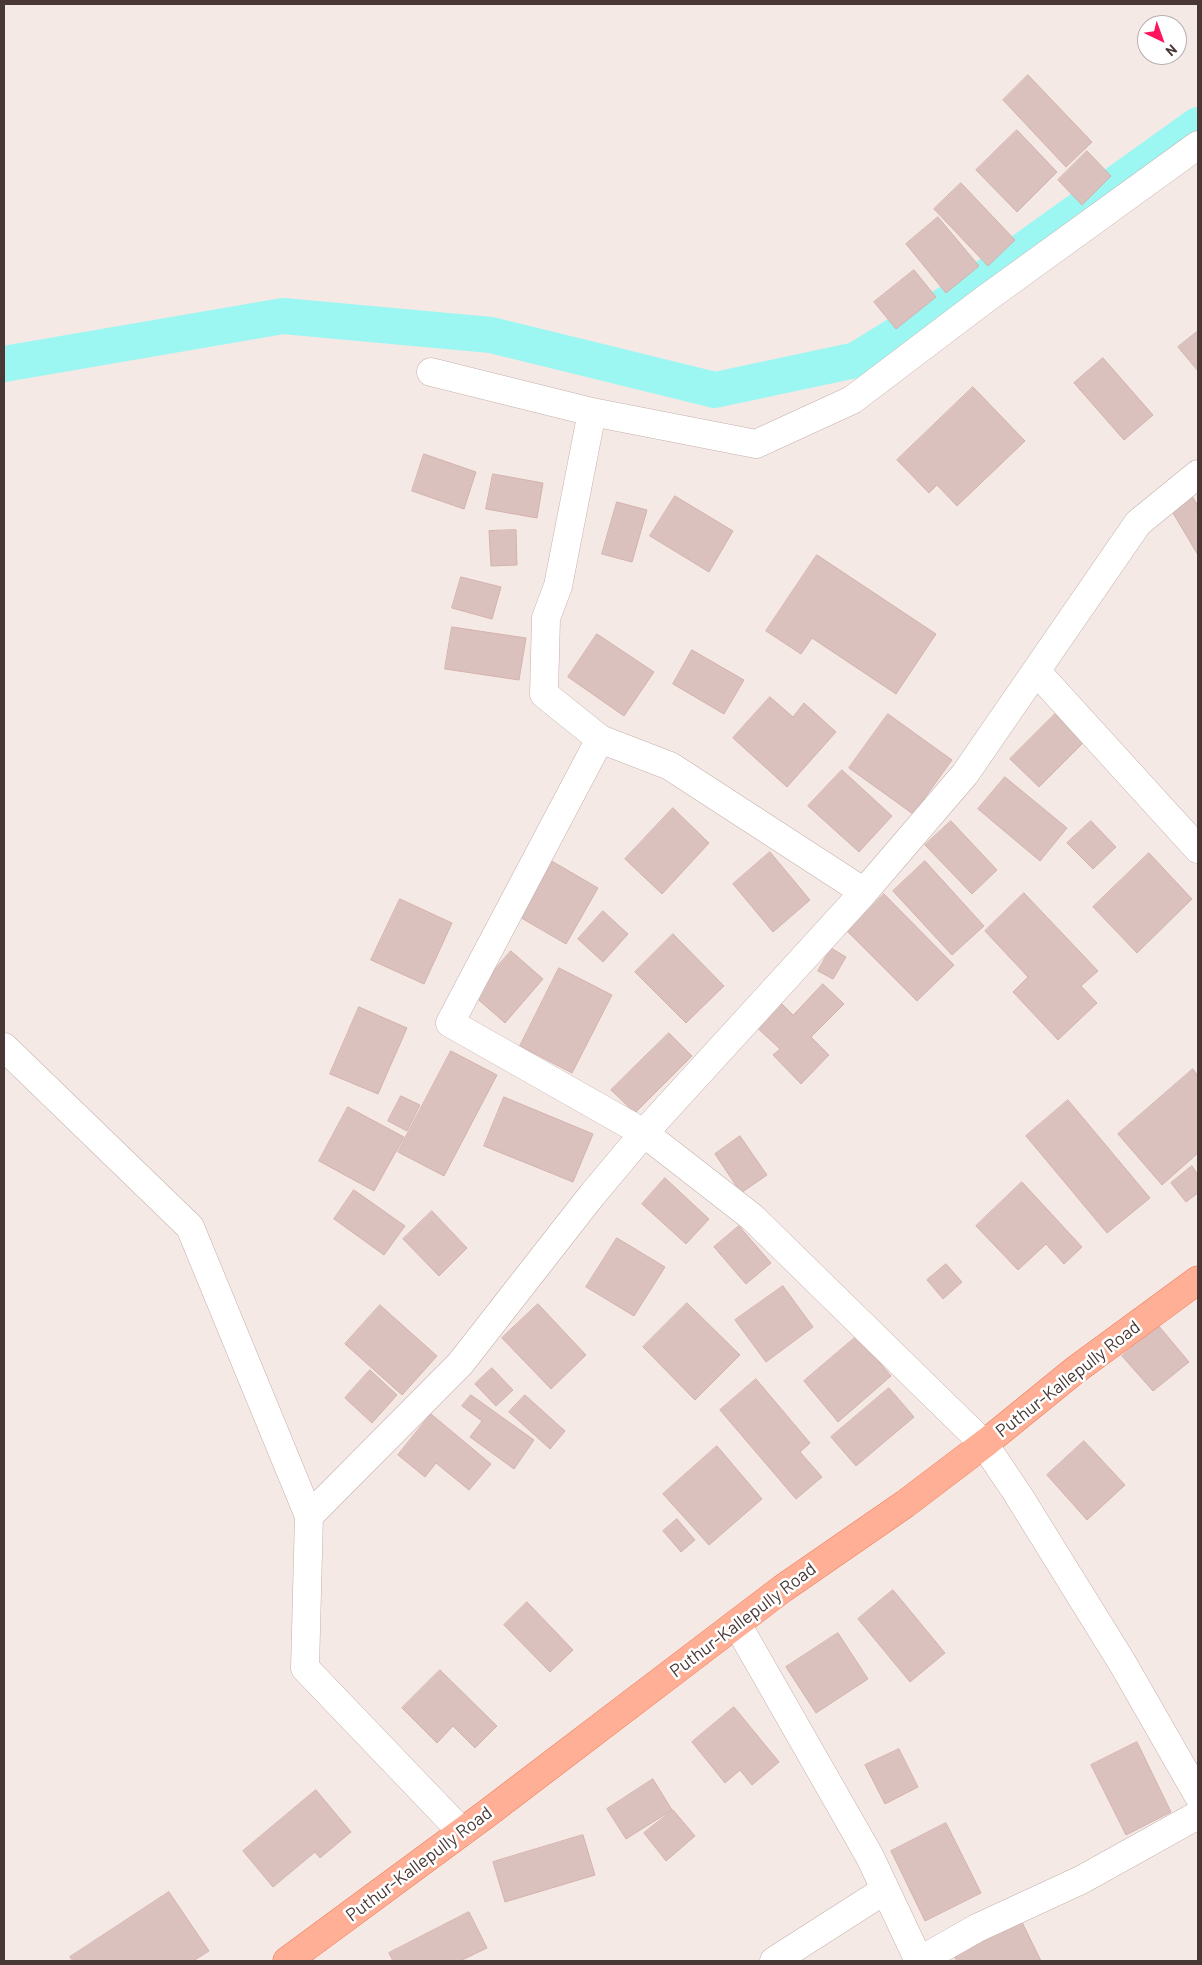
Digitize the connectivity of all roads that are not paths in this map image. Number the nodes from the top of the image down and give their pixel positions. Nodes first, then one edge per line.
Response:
1 (1198, 145) edge
2 (431, 372) dead end
3 (592, 412) junction
4 (1198, 474) edge
5 (1036, 671) junction
6 (600, 739) junction
7 (1196, 843) edge
8 (864, 892) junction
9 (4, 1047) edge
10 (644, 1133) junction
11 (1198, 1280) edge
12 (984, 1444) junction
13 (309, 1516) junction
14 (737, 1624) junction
15 (1198, 1795) edge
16 (1198, 1815) edge
17 (462, 1832) junction
18 (886, 1890) junction
19 (287, 1961) edge
20 (774, 1961) edge

1 - 3 street
2 - 3 street
3 - 6 street
4 - 5 street
5 - 7 street
5 - 8 street
6 - 8 street
6 - 10 street
8 - 10 street
9 - 13 street
10 - 12 street
10 - 13 street
11 - 12 main road, Puthur-Kallepully Road
12 - 14 main road, Puthur-Kallepully Road
12 - 15 street
13 - 17 street
14 - 17 main road, Puthur-Kallepully Road
14 - 18 street
16 - 18 street
17 - 19 main road, Puthur-Kallepully Road
18 - 20 street

